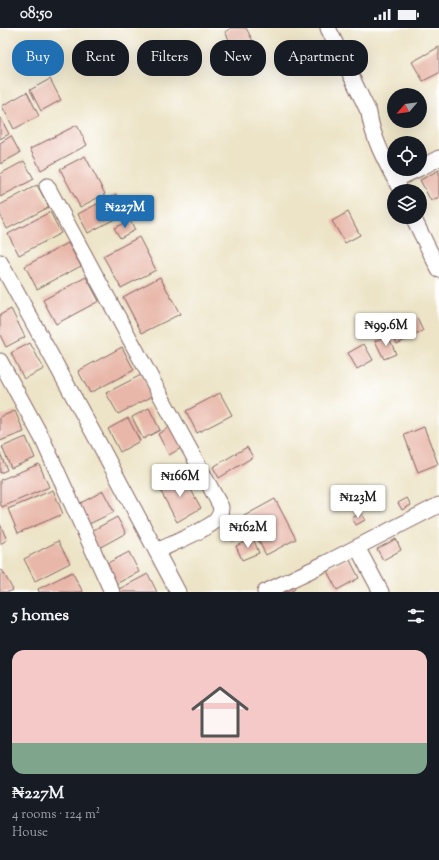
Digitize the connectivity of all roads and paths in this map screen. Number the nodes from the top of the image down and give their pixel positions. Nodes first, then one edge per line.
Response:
1 (328, 28) edge
2 (439, 158) edge
3 (427, 164) edge
4 (410, 176) edge
5 (397, 184) edge
6 (400, 184) edge
7 (47, 186) dead end
8 (416, 224) edge
9 (0, 262) edge
10 (439, 270) edge
11 (0, 361) edge
12 (439, 505) edge
13 (357, 547) junction
14 (157, 551) junction
15 (112, 592) edge
16 (178, 592) edge
17 (265, 592) edge
18 (381, 592) edge

1 - 5 street
2 - 3 street
4 - 6 street
7 - 14 street
8 - 10 street
9 - 14 street
11 - 15 street
12 - 13 street
13 - 17 street
13 - 18 street
14 - 16 street

